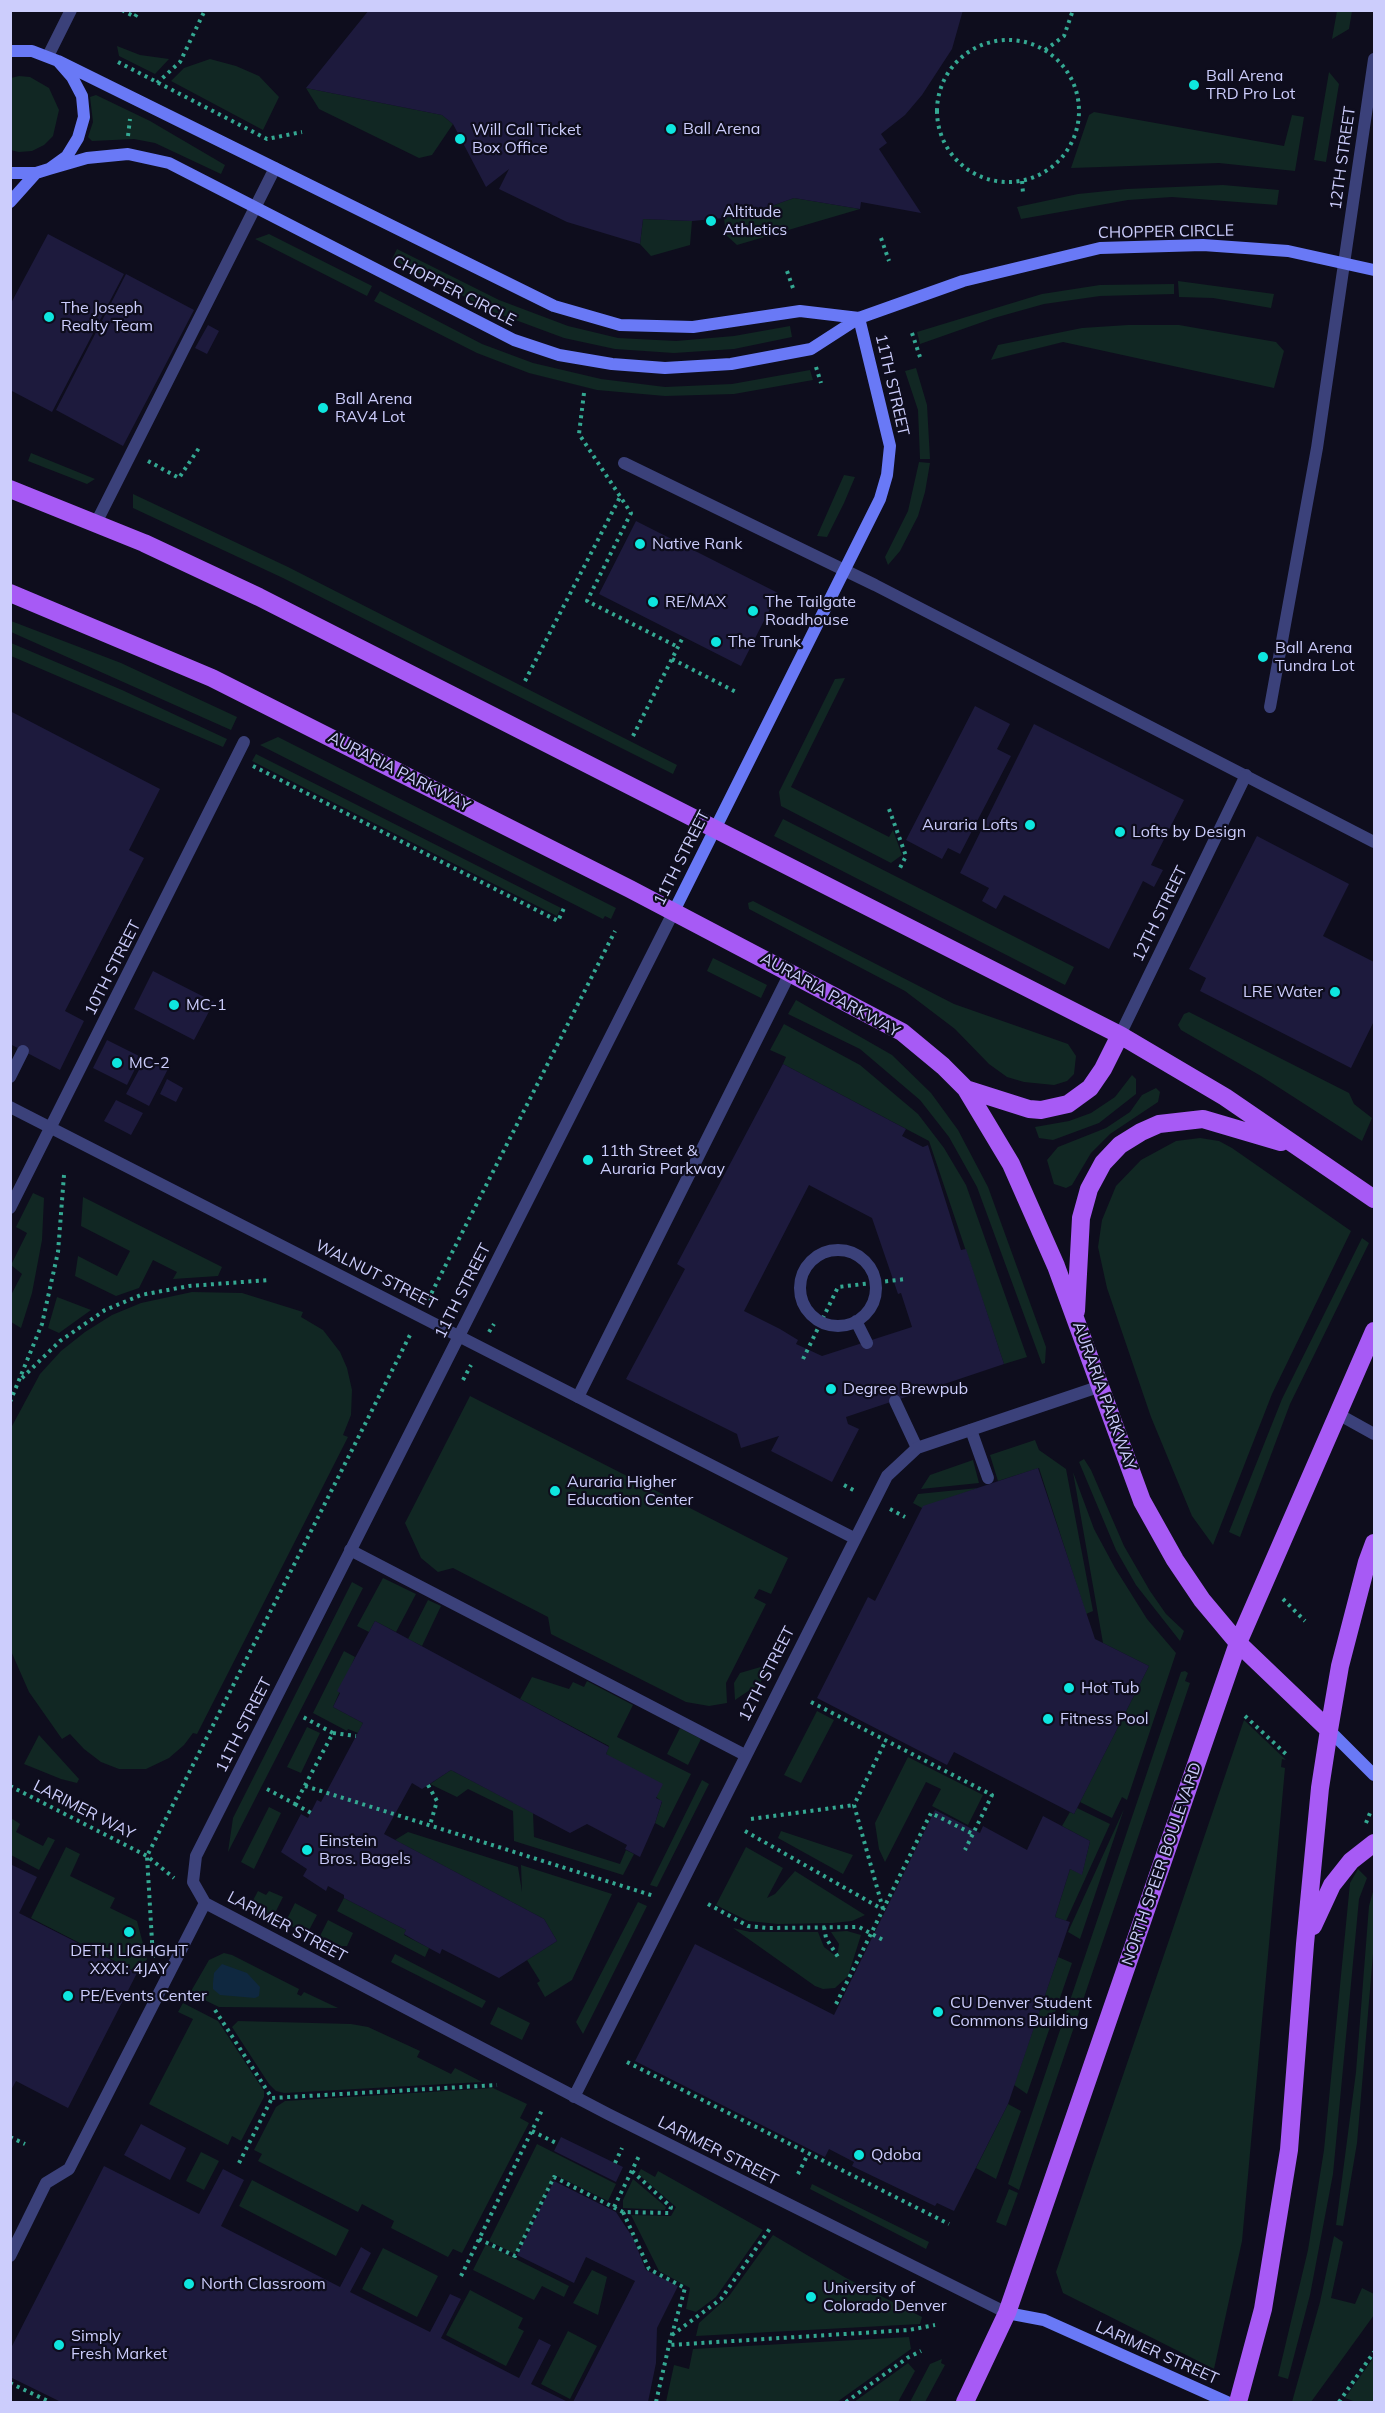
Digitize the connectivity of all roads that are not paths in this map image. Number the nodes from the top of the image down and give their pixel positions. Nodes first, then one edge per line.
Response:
1 (71, 10) edge
2 (10, 51) edge
3 (1374, 58) edge
4 (53, 59) junction
5 (275, 168) junction
6 (49, 169) junction
7 (10, 173) edge
8 (36, 173) junction
9 (10, 202) edge
10 (255, 207) junction
11 (1345, 263) junction
12 (1374, 270) edge
13 (859, 318) junction
14 (624, 463) dead end
15 (10, 489) edge
16 (96, 523) junction
17 (845, 570) junction
18 (10, 593) edge
19 (1270, 707) dead end
20 (244, 742) dead end
21 (1246, 775) junction
22 (716, 828) junction
23 (1374, 842) edge
24 (674, 911) junction
25 (790, 973) junction
26 (1120, 1035) junction
27 (23, 1051) dead end
28 (10, 1077) edge
29 (966, 1089) junction
30 (10, 1107) edge
31 (51, 1128) junction
32 (1305, 1150) junction
33 (1374, 1199) edge
34 (10, 1208) edge
35 (1075, 1316) junction
36 (856, 1321) junction
37 (1374, 1331) edge
38 (459, 1336) junction
39 (867, 1343) dead end
40 (1098, 1387) junction
41 (578, 1397) junction
42 (895, 1401) dead end
43 (1338, 1414) junction
44 (971, 1430) junction
45 (1374, 1434) edge
46 (917, 1448) junction
47 (988, 1478) dead end
48 (854, 1538) junction
49 (1374, 1543) edge
50 (350, 1550) junction
51 (1238, 1642) junction
52 (1329, 1731) junction
53 (745, 1755) junction
54 (1374, 1775) edge
55 (1374, 1843) edge
56 (205, 1903) junction
57 (1305, 1944) junction
58 (574, 2097) junction
59 (10, 2256) edge
60 (1007, 2313) junction
61 (965, 2403) edge
62 (1227, 2403) edge
63 (1238, 2403) edge

1 - 4 street
2 - 4 street, CHOPPER CIRCLE
3 - 11 street, 12TH STREET
4 - 5 street, CHOPPER CIRCLE
4 - 6 street
5 - 10 street
5 - 13 street, CHOPPER CIRCLE
6 - 8 street, CHOPPER CIRCLE
6 - 10 street, CHOPPER CIRCLE
7 - 8 street
8 - 9 street
10 - 13 street, CHOPPER CIRCLE
10 - 16 street
11 - 12 street, CHOPPER CIRCLE
11 - 13 street, CHOPPER CIRCLE
11 - 19 street, 12TH STREET
13 - 17 street, 11TH STREET
14 - 17 street
15 - 16 main road
16 - 22 main road
17 - 21 street
17 - 22 street, 11TH STREET
18 - 24 main road, AURARIA PARKWAY
20 - 31 street, 10TH STREET
21 - 23 street
21 - 26 street, 12TH STREET
22 - 24 street, 11TH STREET
22 - 26 main road
24 - 25 main road, AURARIA PARKWAY
24 - 38 street, 11TH STREET
25 - 29 main road, AURARIA PARKWAY
25 - 41 street
26 - 29 main road
26 - 32 main road
27 - 28 street
29 - 35 main road, AURARIA PARKWAY
30 - 31 street, WALNUT STREET
31 - 34 street, 10TH STREET
31 - 38 street, WALNUT STREET
32 - 33 main road
32 - 35 main road
35 - 40 main road, AURARIA PARKWAY
36 - 36 street
36 - 39 street
37 - 43 main road, NORTH SPEER BOULEVARD
38 - 41 street, WALNUT STREET
38 - 50 street, 11TH STREET
40 - 44 street, 12TH STREET
40 - 51 main road, AURARIA PARKWAY
41 - 48 street, WALNUT STREET
42 - 46 street
43 - 45 street
43 - 51 main road, NORTH SPEER BOULEVARD
44 - 46 street, 12TH STREET
44 - 47 street
46 - 48 street, 12TH STREET
48 - 53 street, 12TH STREET
49 - 52 main road
50 - 53 street
50 - 56 street, 11TH STREET
51 - 52 main road, AURARIA PARKWAY
51 - 60 main road, NORTH SPEER BOULEVARD
52 - 54 street
52 - 57 main road
53 - 58 street, 12TH STREET
55 - 57 main road
56 - 58 street, LARIMER STREET
56 - 59 street
57 - 63 main road
58 - 60 street, LARIMER STREET
60 - 61 main road, NORTH SPEER BOULEVARD
60 - 62 street, LARIMER STREET

